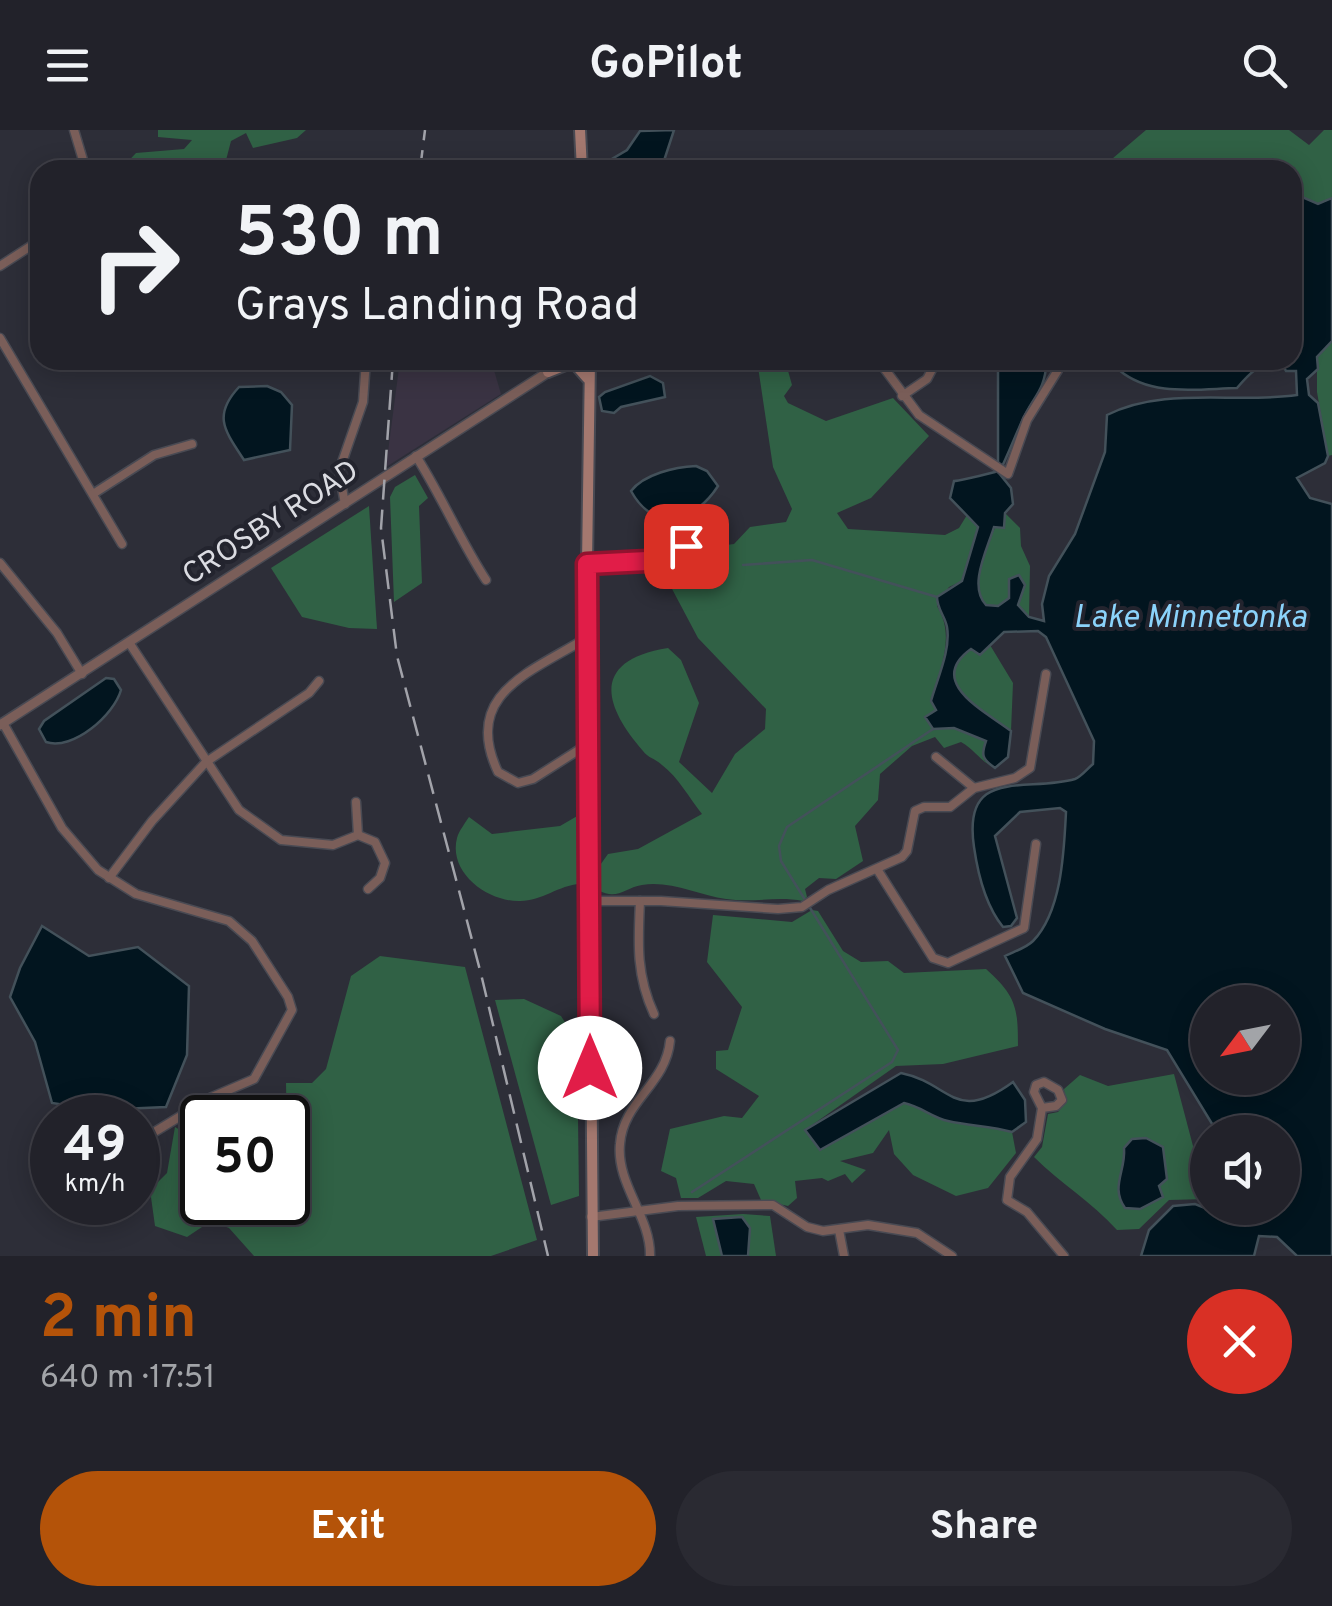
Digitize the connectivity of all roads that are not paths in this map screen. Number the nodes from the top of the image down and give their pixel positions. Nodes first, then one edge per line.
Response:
1 (74, 130) edge
2 (580, 130) edge
3 (83, 160) edge
4 (582, 160) edge
5 (30, 246) edge
6 (0, 266) edge
7 (0, 338) edge
8 (365, 370) edge
9 (551, 370) edge
10 (553, 370) edge
11 (583, 370) edge
12 (589, 370) edge
13 (885, 370) edge
14 (932, 370) edge
15 (1058, 370) dead end
16 (548, 372) junction
17 (588, 384) junction
18 (902, 396) junction
19 (192, 444) dead end
20 (416, 456) junction
21 (93, 494) junction
22 (345, 504) junction
23 (122, 544) dead end
24 (686, 546) dead end
25 (0, 563) edge
26 (587, 564) junction
27 (486, 580) dead end
28 (588, 636) junction
29 (130, 644) junction
30 (82, 674) junction
31 (1046, 674) dead end
32 (319, 681) dead end
33 (1, 724) edge
34 (588, 744) junction
35 (936, 757) dead end
36 (206, 762) junction
37 (974, 788) junction
38 (356, 802) dead end
39 (358, 836) junction
40 (1036, 844) dead end
41 (877, 869) junction
42 (109, 878) junction
43 (368, 890) dead end
44 (589, 901) junction
45 (640, 901) junction
46 (654, 1014) dead end
47 (670, 1041) dead end
48 (1042, 1108) dead end
49 (160, 1129) edge
50 (638, 1212) junction
51 (591, 1217) junction
52 (839, 1230) junction
53 (1060, 1254) edge
54 (593, 1256) edge
55 (650, 1256) edge
56 (844, 1256) edge
57 (952, 1256) edge

1 - 3 street
2 - 4 main road
5 - 6 street
7 - 21 street
8 - 22 street
9 - 16 street, CROSBY ROAD
10 - 16 main road
11 - 17 main road
12 - 17 main road
13 - 18 street
14 - 18 street
15 - 18 street
16 - 20 street, CROSBY ROAD
17 - 26 main road
19 - 21 street
20 - 22 street, CROSBY ROAD
20 - 27 street
21 - 23 street
22 - 29 street, CROSBY ROAD
24 - 26 street
25 - 30 street
26 - 28 main road
28 - 34 main road
28 - 34 street
29 - 30 street, CROSBY ROAD
29 - 36 street
30 - 33 street, CROSBY ROAD
31 - 37 street
32 - 36 street
33 - 42 street
34 - 44 main road
35 - 37 street
36 - 39 street
36 - 42 street
37 - 41 street
38 - 39 street
39 - 43 street
40 - 41 street
41 - 45 street
42 - 49 street
44 - 45 street
44 - 51 main road
45 - 46 street
47 - 50 street
48 - 53 street
50 - 51 street
50 - 52 street
50 - 55 street
51 - 54 main road
52 - 56 street
52 - 57 street

